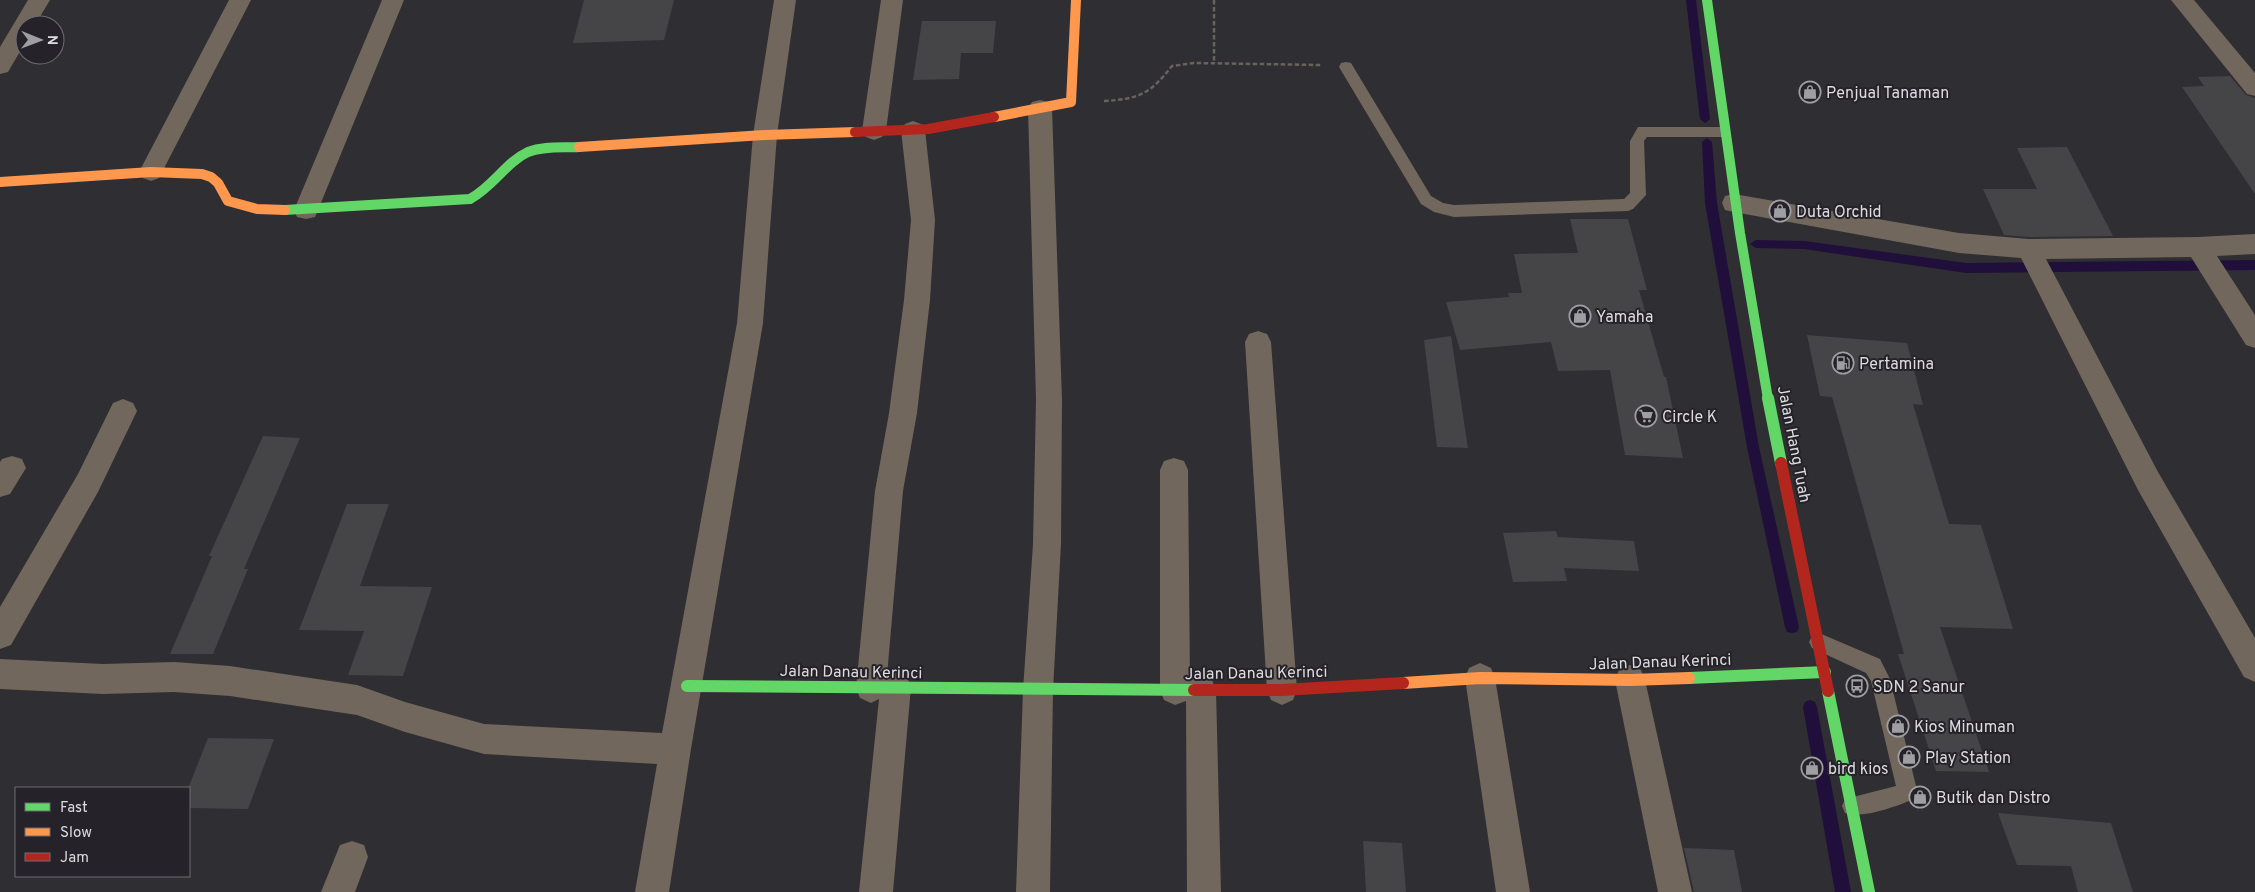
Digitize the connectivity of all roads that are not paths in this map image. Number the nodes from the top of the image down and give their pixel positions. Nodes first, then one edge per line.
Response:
1 (39, 0) edge
2 (240, 0) edge
3 (393, 0) edge
4 (785, 0) edge
5 (892, 0) edge
6 (1076, 0) edge
7 (1707, 0) edge
8 (2182, 0) edge
9 (0, 66) edge
10 (1346, 67) road end
11 (2255, 88) edge
12 (1040, 108) junction
13 (913, 130) junction
14 (874, 131) junction
15 (1723, 132) junction
16 (766, 135) junction
17 (151, 172) junction
18 (0, 182) edge
19 (1734, 203) junction
20 (306, 210) junction
21 (2255, 244) edge
22 (2204, 259) junction
23 (2034, 261) junction
24 (2255, 337) edge
25 (1258, 342) dead end
26 (123, 411) dead end
27 (1174, 470) dead end
28 (0, 635) edge
29 (1819, 642) junction
30 (2255, 667) edge
31 (1825, 672) junction
32 (0, 674) edge
33 (1480, 678) junction
34 (1630, 680) junction
35 (687, 686) junction
36 (883, 688) junction
37 (1038, 690) junction
38 (1188, 690) junction
39 (1282, 690) junction
40 (675, 749) junction
41 (1852, 806) junction
42 (352, 857) dead end
43 (338, 892) edge
44 (652, 892) edge
45 (876, 892) edge
46 (1033, 892) edge
47 (1204, 892) edge
48 (1513, 892) edge
49 (1675, 892) edge
50 (1869, 892) edge

1 - 9 street
2 - 17 street
3 - 20 street
4 - 16 street
5 - 14 street
6 - 12 street
7 - 15 street, Jalan Hang Tuah
8 - 11 street
10 - 15 lane
12 - 13 street
12 - 37 street
13 - 14 street
13 - 36 street
14 - 16 street
15 - 19 street, Jalan Hang Tuah
16 - 20 street
16 - 35 street
17 - 18 street
17 - 20 street
19 - 23 street
19 - 29 street, Jalan Hang Tuah
21 - 22 street
22 - 23 street
22 - 24 street
23 - 30 street
25 - 39 street
26 - 28 street
27 - 38 street
29 - 31 street, Jalan Hang Tuah
29 - 41 lane
31 - 34 street, Jalan Danau Kerinci
31 - 41 street, Jalan Hang Tuah
32 - 40 street
33 - 34 street, Jalan Danau Kerinci
33 - 39 street, Jalan Danau Kerinci
33 - 48 street
34 - 49 street
35 - 36 street, Jalan Danau Kerinci
35 - 40 street
36 - 37 street, Jalan Danau Kerinci
36 - 45 street
37 - 38 street, Jalan Danau Kerinci
37 - 46 street
38 - 39 street, Jalan Danau Kerinci
38 - 47 street
40 - 44 street
41 - 50 street, Jalan Hang Tuah
42 - 43 street

